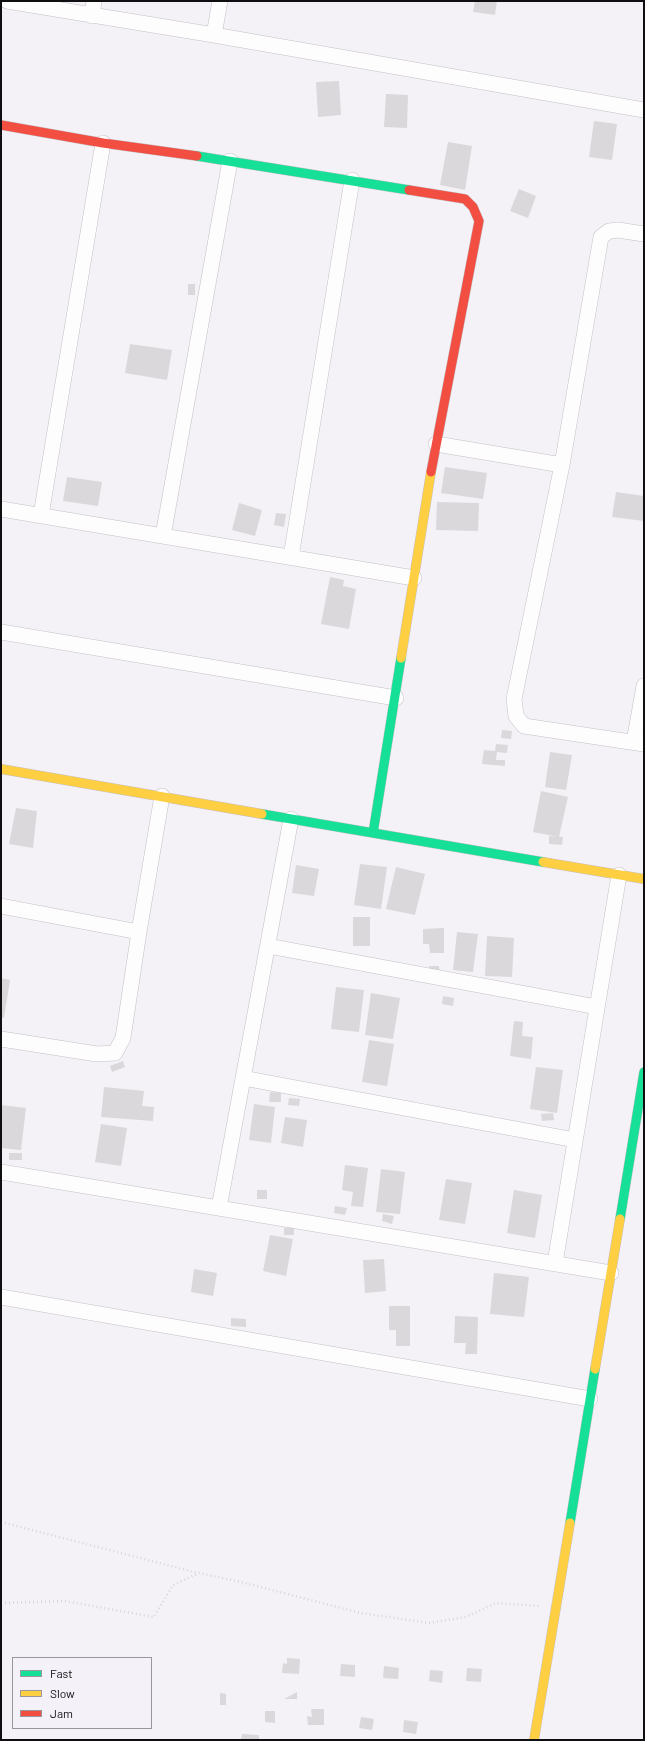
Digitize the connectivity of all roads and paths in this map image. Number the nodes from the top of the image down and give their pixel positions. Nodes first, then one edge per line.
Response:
1 (7, 1) edge
2 (220, 1) edge
3 (93, 8) edge
4 (214, 35) junction
5 (644, 110) edge
6 (1, 124) edge
7 (103, 143) junction
8 (230, 161) junction
9 (352, 180) junction
10 (644, 234) edge
11 (436, 444) junction
12 (562, 464) junction
13 (1, 509) edge
14 (41, 515) junction
15 (163, 536) junction
16 (291, 557) junction
17 (414, 578) junction
18 (1, 632) edge
19 (644, 686) edge
20 (396, 698) junction
21 (639, 743) edge
22 (1, 768) edge
23 (162, 796) junction
24 (291, 818) junction
25 (373, 832) junction
26 (620, 875) junction
27 (644, 879) edge
28 (1, 906) edge
29 (139, 932) junction
30 (268, 946) junction
31 (597, 1007) junction
32 (1, 1039) edge
33 (644, 1072) edge
34 (243, 1078) junction
35 (575, 1140) junction
36 (1, 1172) edge
37 (219, 1208) junction
38 (555, 1263) junction
39 (611, 1273) junction
40 (1, 1297) edge
41 (590, 1399) junction
42 (1, 1522) edge
43 (199, 1573) junction
44 (1, 1603) edge
45 (555, 1608) junction
46 (534, 1740) edge

1 - 3 street
2 - 4 street
3 - 4 street
4 - 5 street
6 - 7 street
7 - 8 street
7 - 14 street
8 - 9 street
8 - 15 street
9 - 11 street
9 - 16 street
10 - 12 street
11 - 12 street
11 - 17 street
12 - 21 street
13 - 14 street
14 - 15 street
15 - 16 street
16 - 17 street
17 - 20 street
18 - 20 street
19 - 21 street
20 - 25 street
22 - 23 street
23 - 24 street
23 - 29 street
24 - 25 street
24 - 30 street
25 - 26 street
26 - 27 street
26 - 31 street
28 - 29 street
29 - 32 street
30 - 31 street
30 - 34 street
31 - 35 street
33 - 39 street
34 - 35 street
34 - 37 street
35 - 38 street
36 - 37 street
37 - 38 street
38 - 39 street
39 - 41 street
40 - 41 street
41 - 45 street
42 - 43 path
43 - 44 path
43 - 45 path
45 - 46 street

